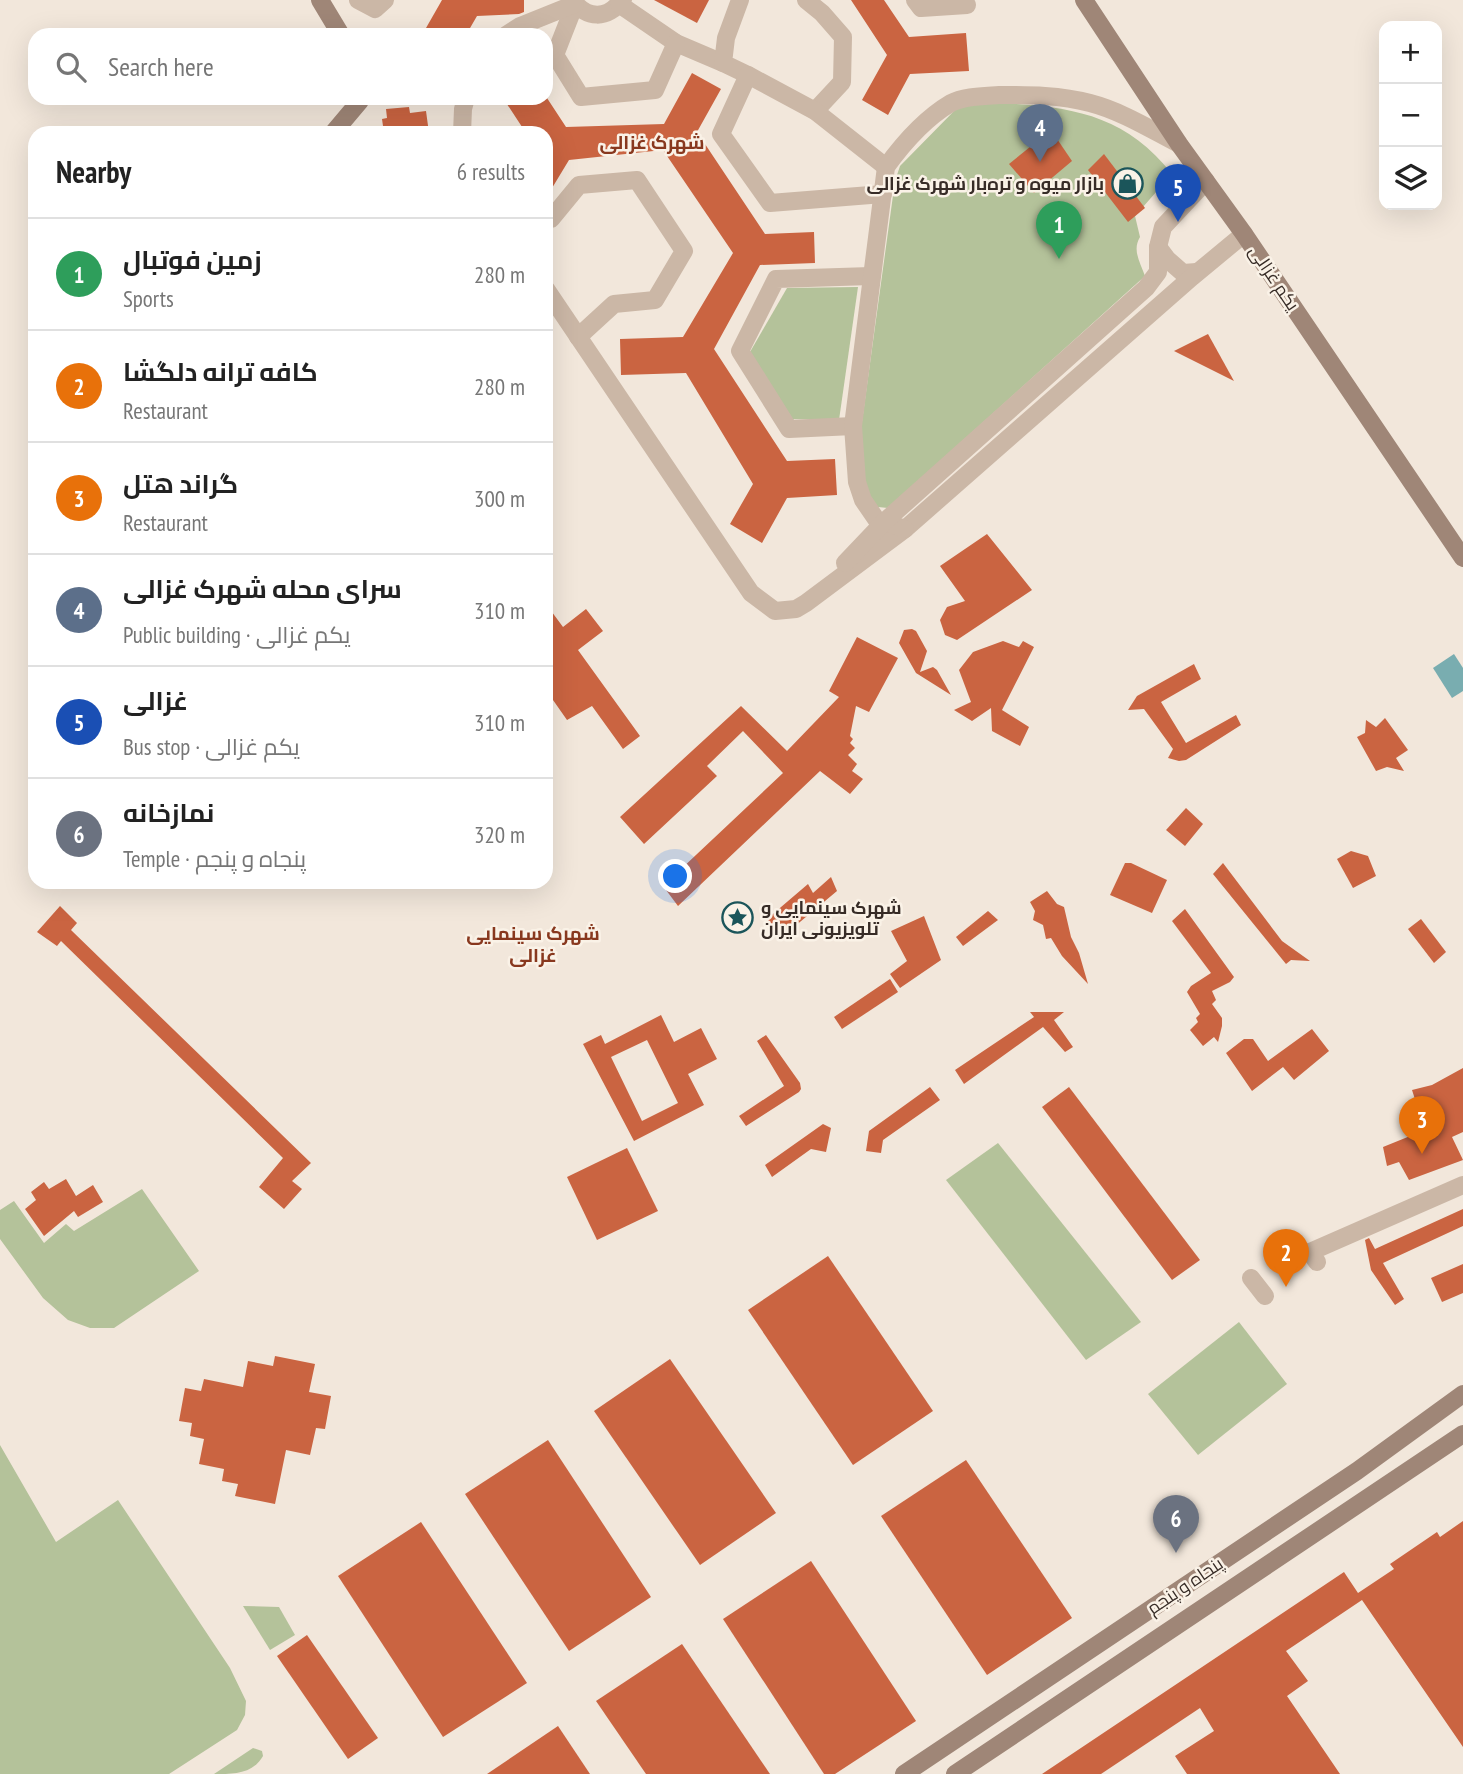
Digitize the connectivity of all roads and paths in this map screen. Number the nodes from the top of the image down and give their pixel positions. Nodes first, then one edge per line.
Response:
1 (320, 0) edge
2 (358, 0) edge
3 (385, 0) edge
4 (740, 0) edge
5 (806, 0) edge
6 (915, 0) edge
7 (1084, 0) edge
8 (573, 1) edge
9 (621, 1) edge
10 (967, 5) dead end
11 (337, 28) edge
12 (517, 28) edge
13 (676, 43) junction
14 (723, 63) junction
15 (748, 75) junction
16 (357, 105) edge
17 (464, 105) edge
18 (815, 111) junction
19 (339, 126) edge
20 (462, 126) edge
21 (1179, 144) junction
22 (886, 167) junction
23 (1206, 181) junction
24 (883, 194) junction
25 (553, 217) edge
26 (1244, 234) junction
27 (1158, 247) junction
28 (1198, 272) junction
29 (871, 276) junction
30 (553, 300) edge
31 (1094, 334) junction
32 (578, 337) junction
33 (1110, 348) junction
34 (853, 426) junction
35 (884, 522) junction
36 (905, 529) junction
37 (1463, 558) edge
38 (806, 603) junction
39 (1463, 1185) edge
40 (1317, 1262) dead end
41 (1251, 1278) dead end
42 (1265, 1296) dead end
43 (1463, 1394) edge
44 (1463, 1434) edge
45 (1357, 1471) junction
46 (1373, 1494) junction
47 (904, 1774) edge
48 (955, 1774) edge

1 - 11 main road
2 - 3 street
4 - 14 street
5 - 18 street
6 - 10 street
7 - 21 main road, یکم غزالی
8 - 9 street
8 - 12 street
8 - 13 street
9 - 13 street
13 - 14 street
14 - 15 street
15 - 18 street
15 - 24 street
16 - 19 main road
17 - 20 street
18 - 22 street
21 - 22 street
21 - 23 main road, یکم غزالی
22 - 24 street
23 - 26 main road, یکم غزالی
23 - 27 street
24 - 29 street
25 - 32 street
26 - 28 street
26 - 37 main road, یکم غزالی
27 - 28 street
27 - 31 street
28 - 33 street
29 - 34 street
29 - 34 street
30 - 32 street
31 - 33 street
31 - 35 street
32 - 38 street
33 - 36 street
34 - 35 street
35 - 36 street
35 - 38 street
36 - 38 street
39 - 40 street
41 - 42 street
43 - 45 main road, پنجاه و پنجم
44 - 46 main road, پنجاه و پنجم
45 - 46 main road
45 - 47 main road, پنجاه و پنجم
46 - 48 main road, پنجاه و پنجم

